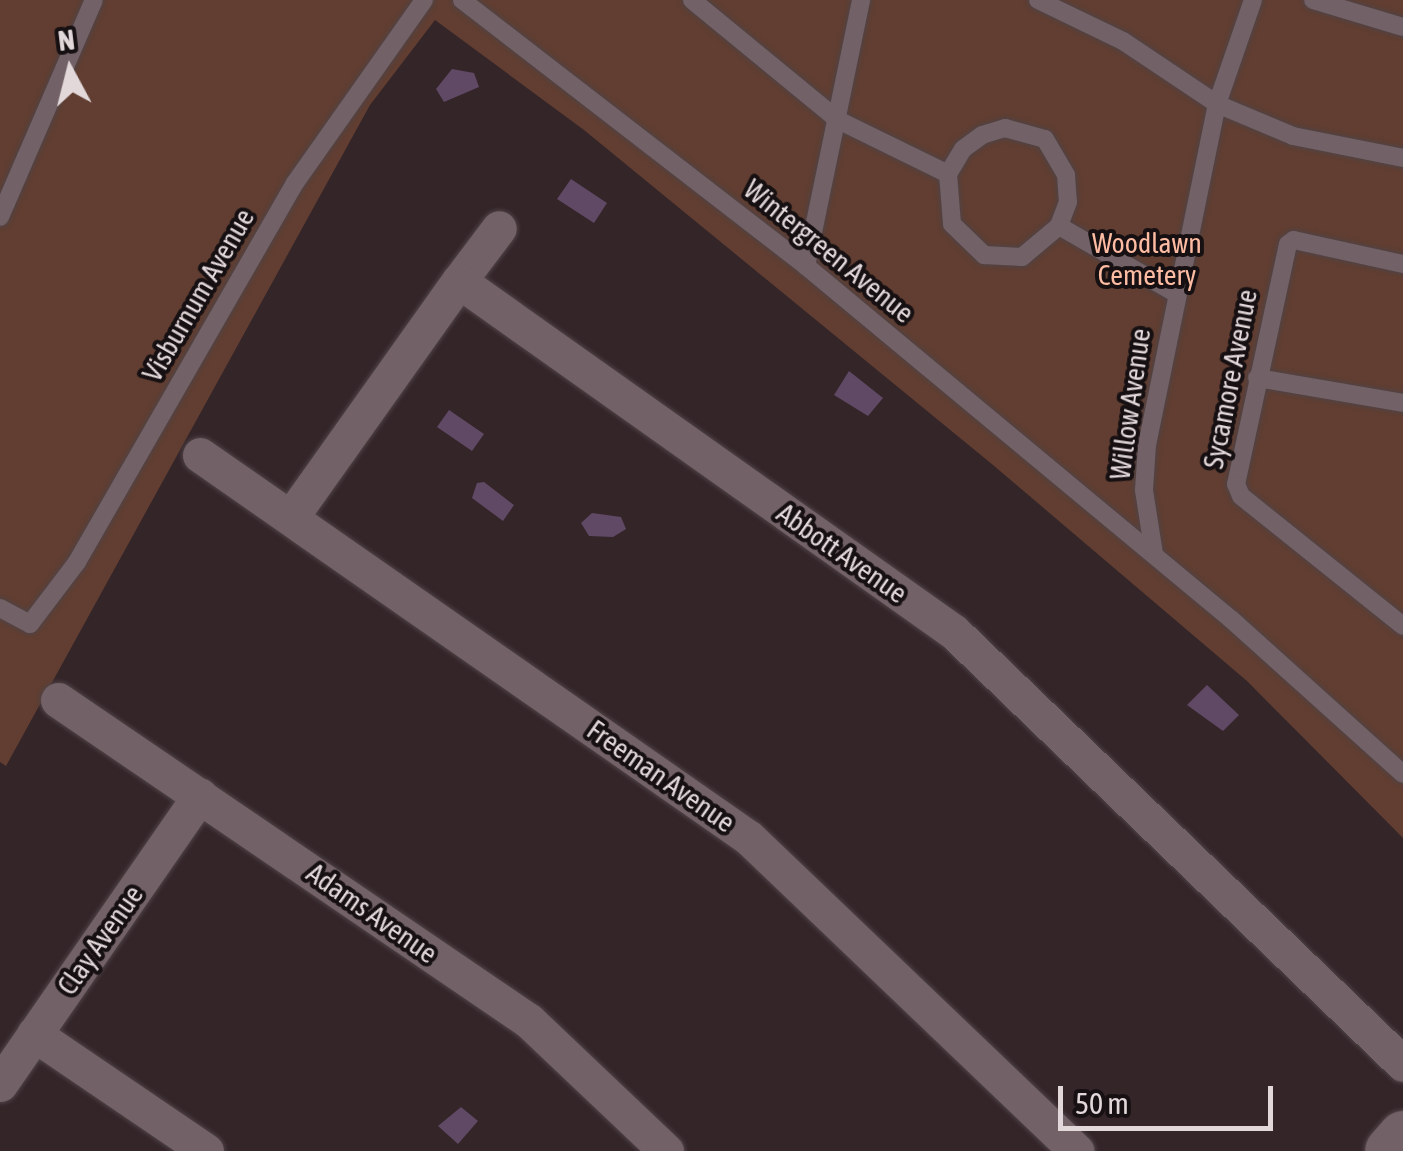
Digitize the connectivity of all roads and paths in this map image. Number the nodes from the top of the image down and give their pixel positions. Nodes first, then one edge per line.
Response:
1 (94, 0) edge
2 (424, 0) edge
3 (462, 0) edge
4 (692, 0) edge
5 (860, 0) edge
6 (1038, 0) edge
7 (1254, 0) edge
8 (1313, 0) edge
9 (1403, 27) edge
10 (1217, 104) junction
11 (838, 120) junction
12 (1403, 158) edge
13 (948, 174) junction
14 (0, 217) edge
15 (1059, 226) junction
16 (499, 228) dead end
17 (1403, 264) edge
18 (806, 266) junction
19 (459, 282) junction
20 (1175, 293) junction
21 (1257, 378) junction
22 (1403, 403) edge
23 (200, 456) dead end
24 (290, 517) junction
25 (1154, 554) junction
26 (0, 608) edge
27 (1403, 626) edge
28 (58, 700) dead end
29 (1403, 770) edge
30 (200, 796) junction
31 (34, 1034) junction
32 (1403, 1064) edge
33 (0, 1084) edge
34 (1403, 1136) edge
35 (206, 1151) edge
36 (666, 1151) edge
37 (1077, 1151) edge
38 (1390, 1151) edge

1 - 14 lane
2 - 26 lane, Visburnum Avenue
3 - 18 lane, Wintergreen Avenue
4 - 11 lane
5 - 11 lane
6 - 10 lane
7 - 10 lane, Willow Avenue
8 - 9 lane
10 - 12 lane
10 - 20 lane, Willow Avenue
11 - 13 lane
11 - 18 lane
13 - 15 lane
13 - 15 lane
15 - 20 lane
16 - 19 street
17 - 21 lane, Sycamore Avenue
18 - 25 lane, Wintergreen Avenue
19 - 24 street
19 - 32 street, Abbott Avenue
20 - 25 lane, Willow Avenue
21 - 22 lane
21 - 27 lane, Sycamore Avenue
23 - 24 street, Freeman Avenue
24 - 37 street, Freeman Avenue
25 - 29 lane
28 - 30 street, Adams Avenue
30 - 31 street, Clay Avenue
30 - 36 street, Adams Avenue
31 - 33 street, Clay Avenue
31 - 35 street
34 - 38 main road

